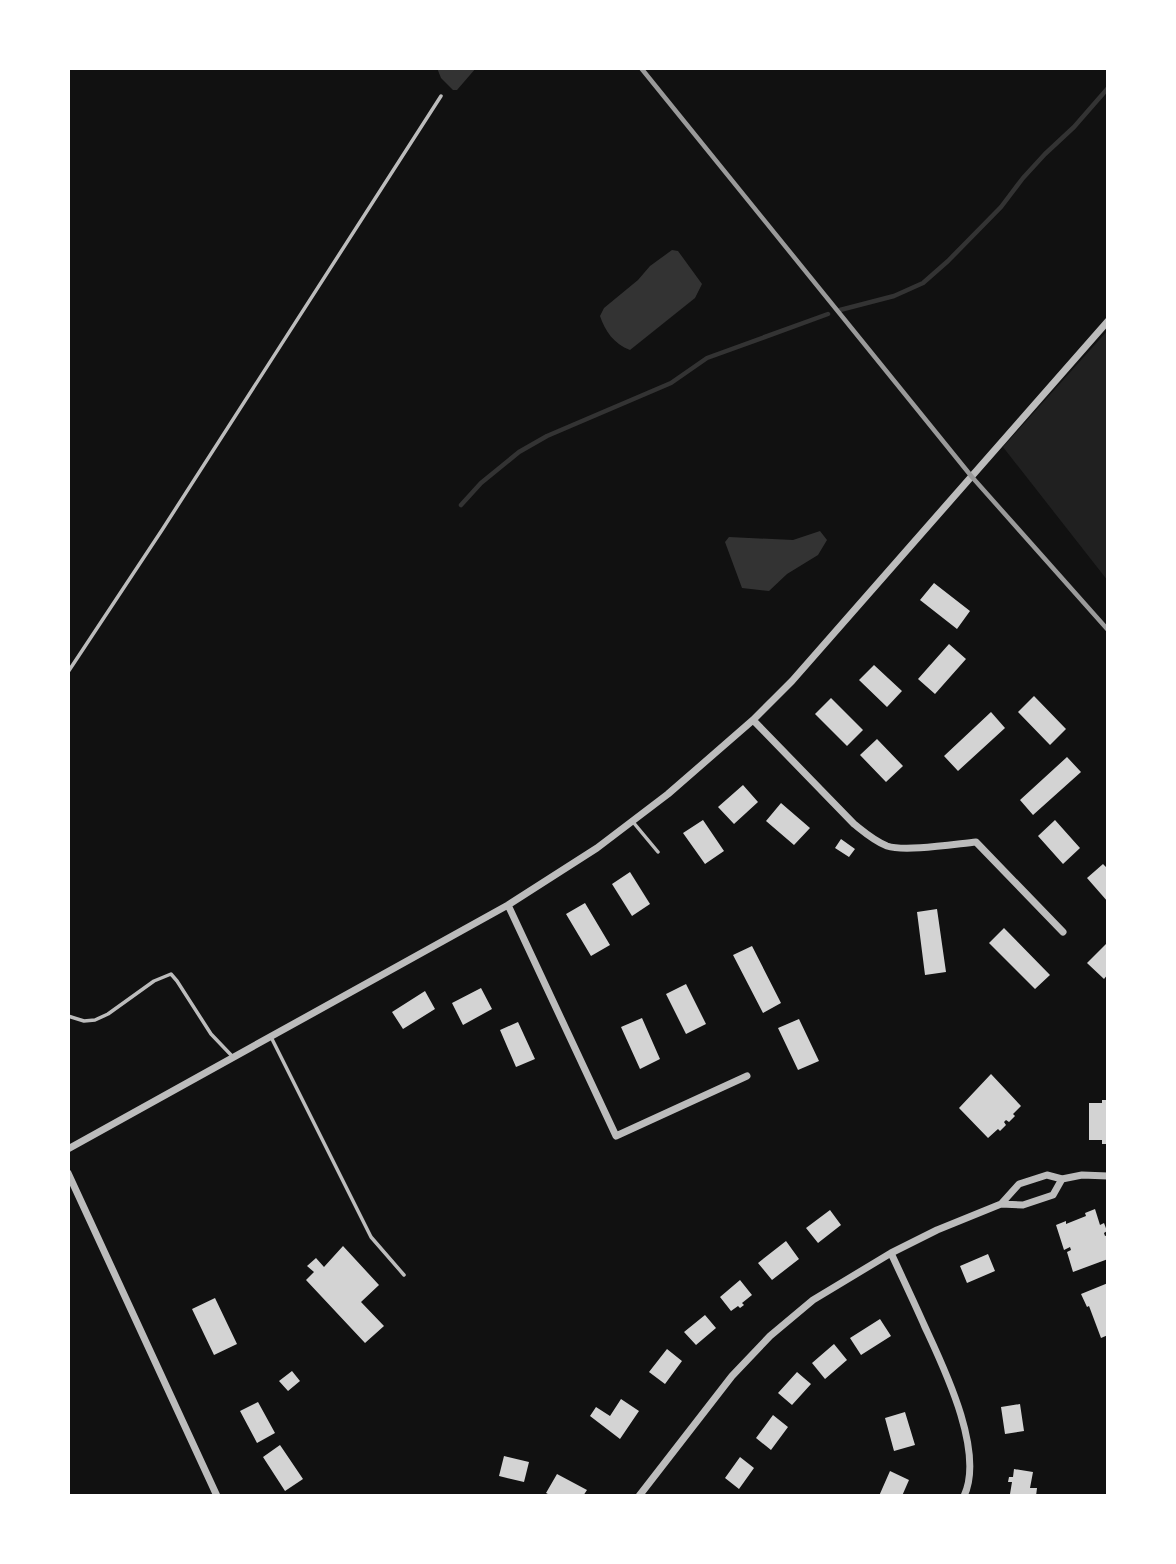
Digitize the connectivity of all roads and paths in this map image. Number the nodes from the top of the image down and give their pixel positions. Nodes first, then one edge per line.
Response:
1 (441, 96) dead end
2 (1108, 321) edge
3 (68, 672) edge
4 (752, 720) junction
5 (633, 822) junction
6 (658, 852) dead end
7 (508, 905) junction
8 (1063, 932) dead end
9 (68, 1016) edge
10 (271, 1037) junction
11 (234, 1057) junction
12 (747, 1076) dead end
13 (68, 1149) edge
14 (68, 1173) edge
15 (1108, 1175) edge
16 (1062, 1179) junction
17 (1001, 1204) junction
18 (891, 1253) junction
19 (404, 1275) dead end
20 (217, 1496) edge
21 (639, 1496) edge
22 (964, 1496) edge

1 - 3 lane
2 - 4 street
4 - 5 street
4 - 8 street
5 - 6 lane
5 - 7 street
7 - 10 street
7 - 12 street
9 - 11 lane
10 - 11 street
10 - 19 lane
11 - 13 street
14 - 20 street
15 - 16 street
16 - 17 street
16 - 17 street
17 - 18 street
18 - 21 street
18 - 22 street

